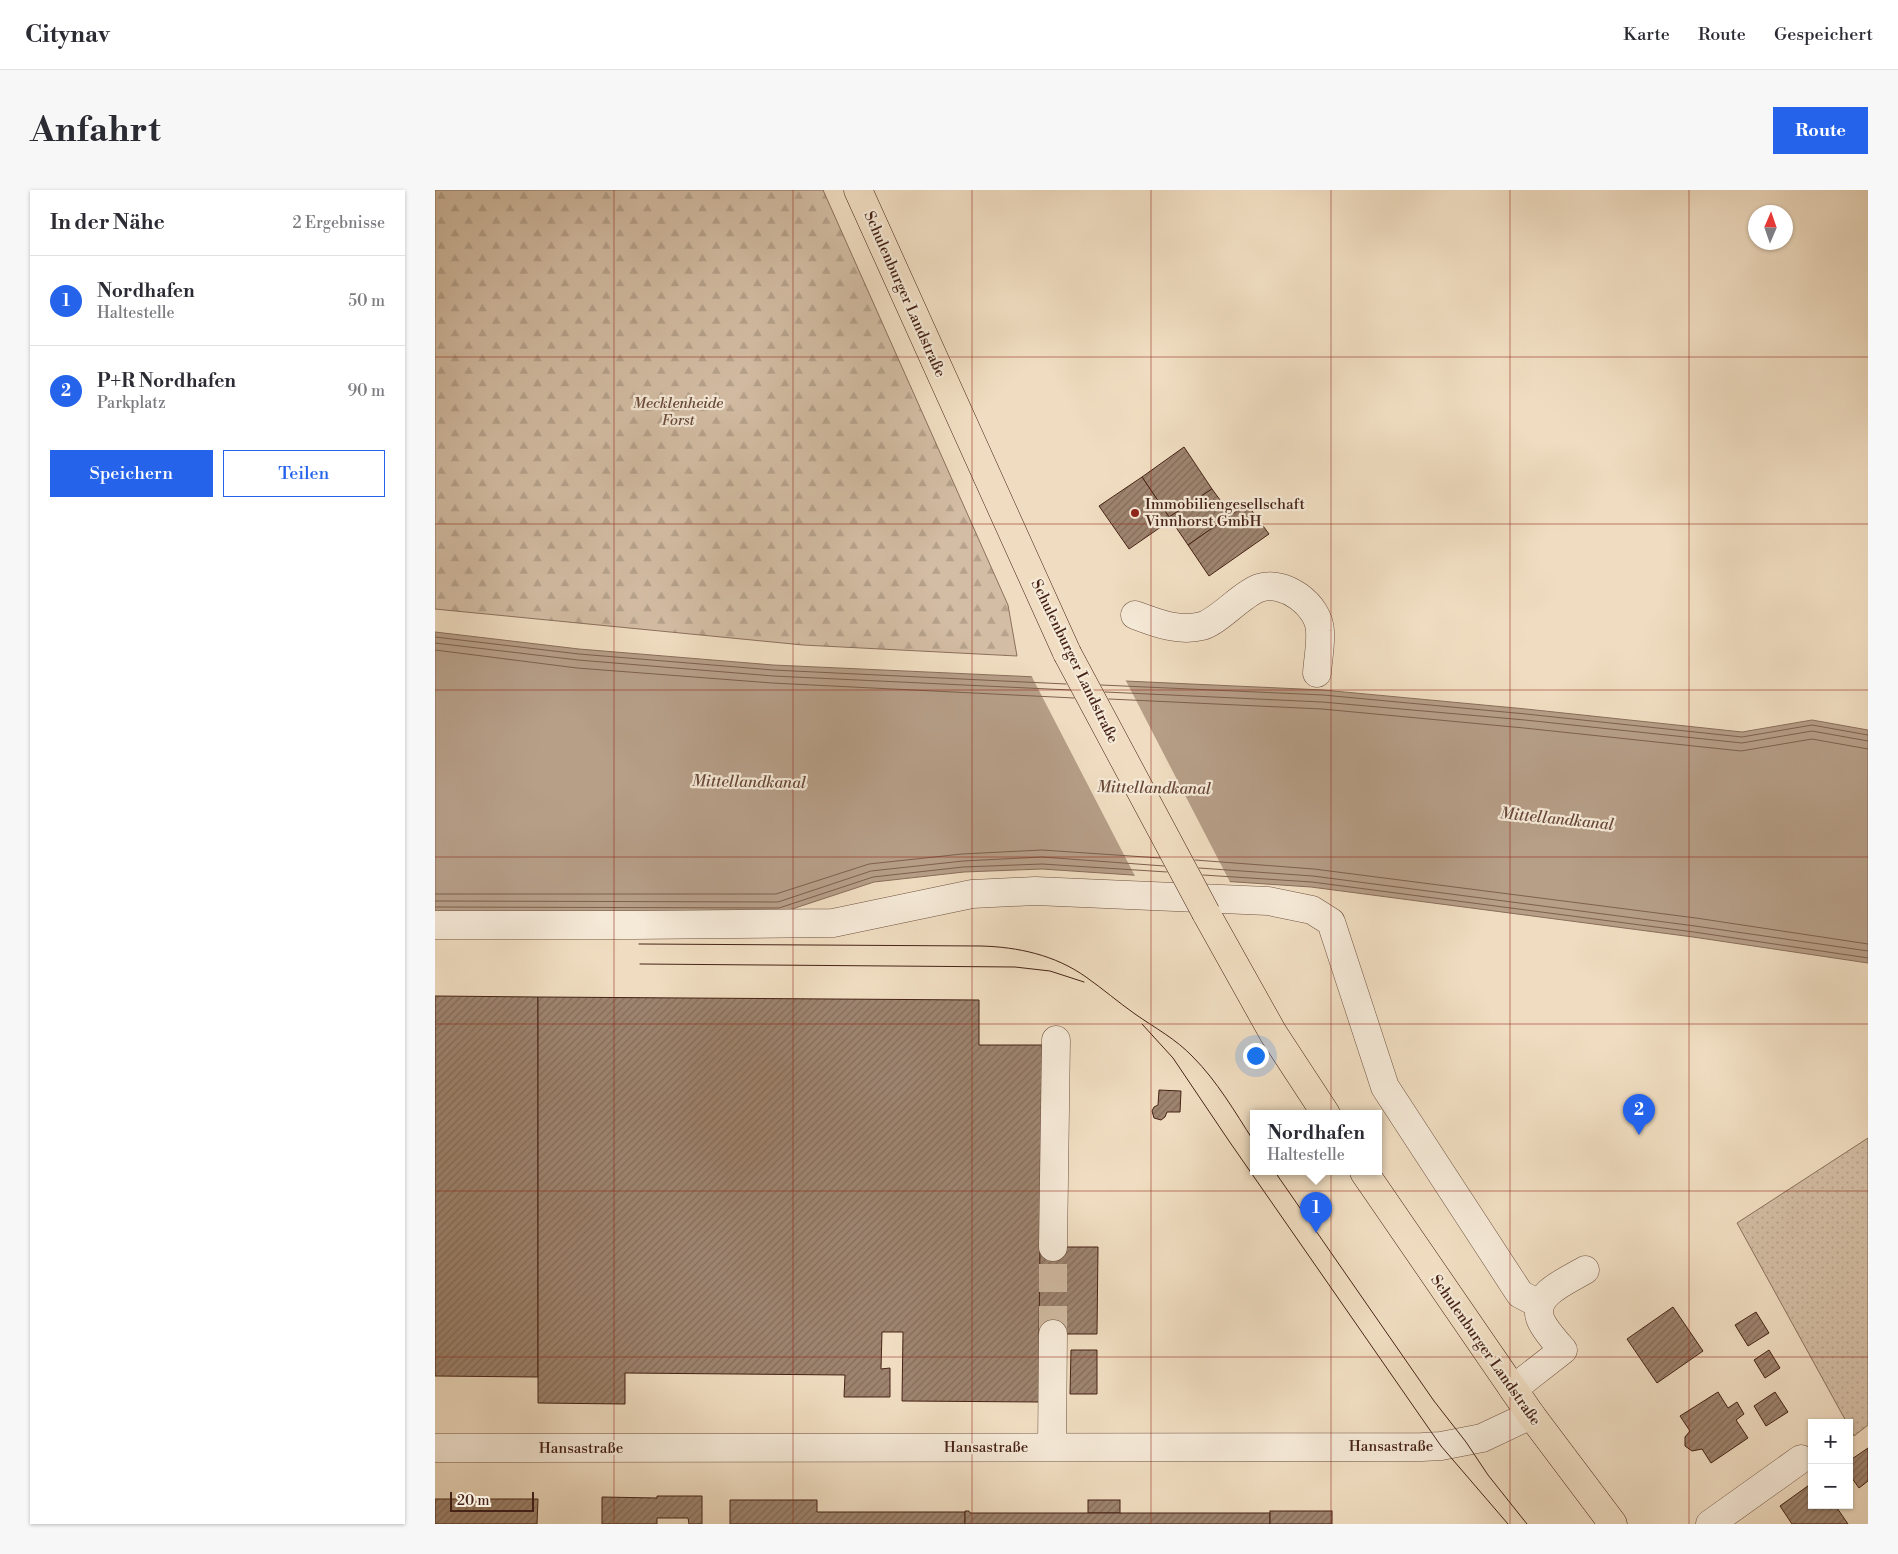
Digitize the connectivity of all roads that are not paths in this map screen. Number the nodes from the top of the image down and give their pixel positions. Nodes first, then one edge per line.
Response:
1 (858, 190) edge
2 (1135, 615) dead end
3 (1317, 672) dead end
4 (435, 924) edge
5 (1056, 1040) dead end
6 (1323, 1110) edge
7 (1366, 1175) edge
8 (1053, 1247) tunnel mouth
9 (1585, 1270) dead end
10 (1539, 1304) junction
11 (1053, 1334) tunnel mouth
12 (1513, 1389) junction
13 (1531, 1416) junction
14 (1052, 1447) junction
15 (435, 1448) edge
16 (1801, 1459) dead end
17 (1613, 1524) edge
18 (1710, 1524) edge

1 - 6 main road, Schulenburger Landstraße, bridge
2 - 3 street
4 - 10 street
5 - 8 street
7 - 12 main road, Schulenburger Landstraße
9 - 10 street
10 - 12 street
11 - 14 street
12 - 13 main road, Schulenburger Landstraße
13 - 14 street, Hansastraße
13 - 17 main road, Schulenburger Landstraße
14 - 15 street, Hansastraße
16 - 18 street

